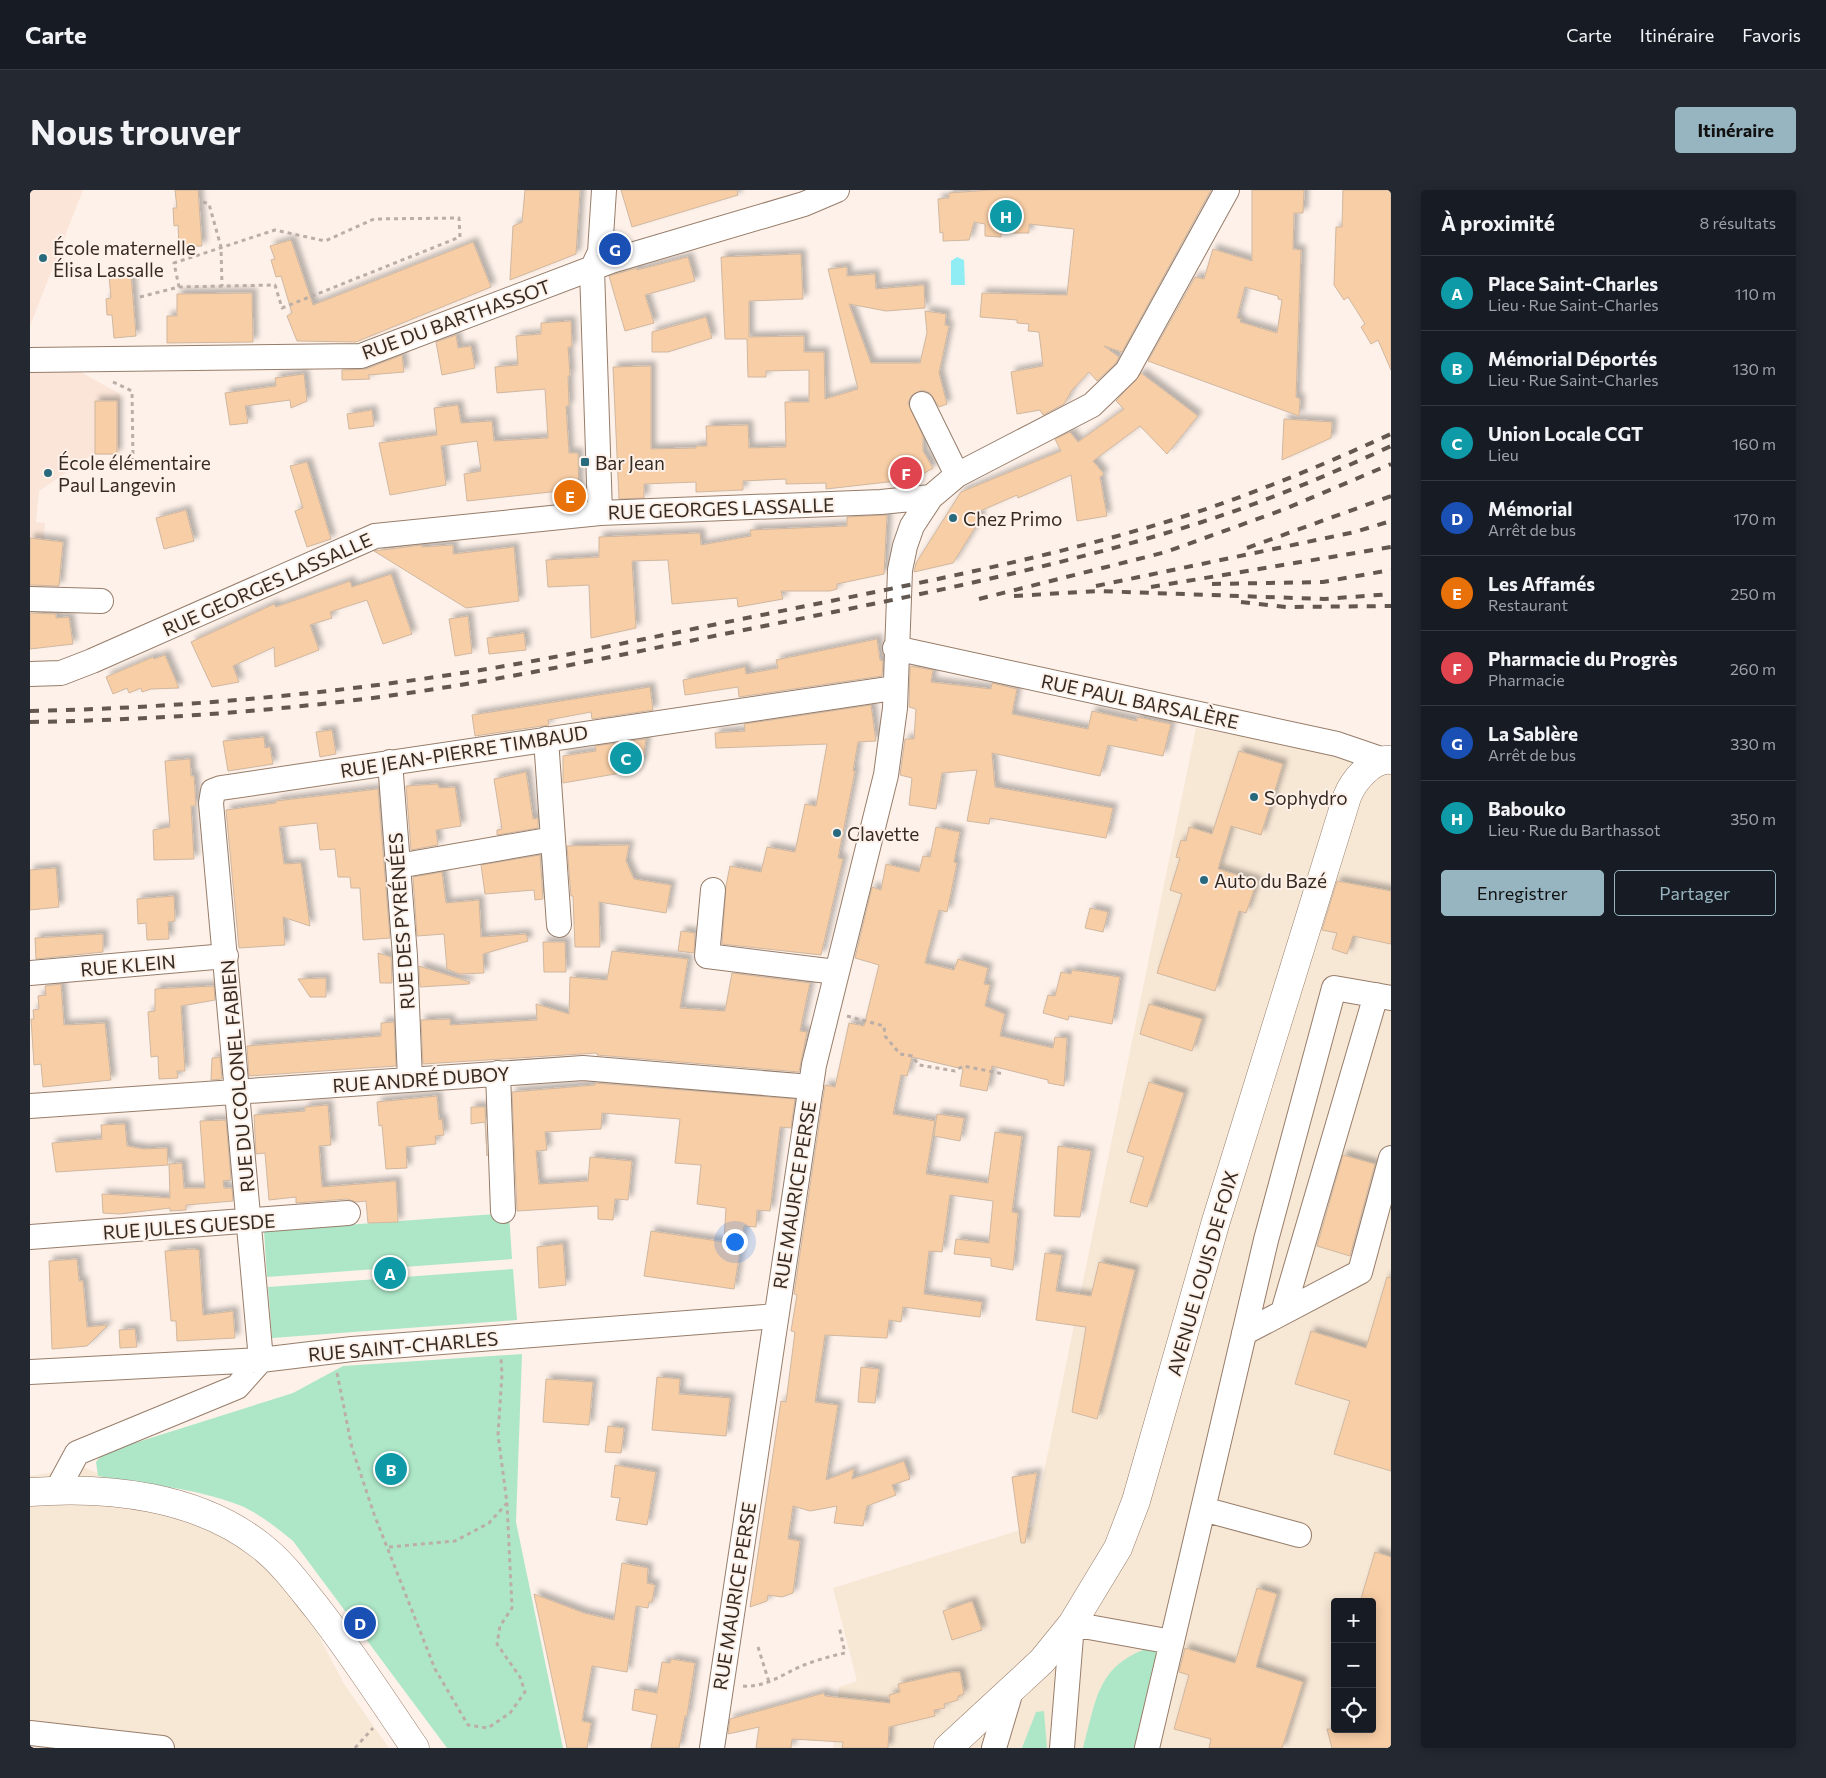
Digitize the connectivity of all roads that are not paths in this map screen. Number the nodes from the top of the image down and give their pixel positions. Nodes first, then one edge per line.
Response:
1 (604, 190) edge
2 (837, 190) edge
3 (1227, 190) edge
4 (592, 269) junction
5 (30, 360) edge
6 (922, 404) dead end
7 (957, 475) junction
8 (931, 497) junction
9 (600, 513) junction
10 (30, 599) edge
11 (101, 601) dead end
12 (895, 648) junction
13 (30, 674) edge
14 (894, 688) junction
15 (546, 739) junction
16 (1388, 760) edge
17 (390, 762) junction
18 (214, 791) joint
19 (553, 839) junction
20 (398, 866) junction
21 (714, 890) dead end
22 (558, 925) dead end
23 (226, 956) junction
24 (836, 972) junction
25 (30, 973) edge
26 (1383, 996) edge
27 (498, 1073) junction
28 (410, 1080) junction
29 (811, 1087) junction
30 (238, 1092) junction
31 (30, 1106) edge
32 (1391, 1158) edge
33 (503, 1211) dead end
34 (348, 1213) dead end
35 (249, 1222) junction
36 (30, 1237) edge
37 (1283, 1312) junction
38 (776, 1316) junction
39 (1244, 1333) junction
40 (261, 1360) junction
41 (30, 1372) edge
42 (43, 1491) edge
43 (1203, 1509) junction
44 (1299, 1535) dead end
45 (1072, 1624) junction
46 (1172, 1642) junction
47 (1011, 1691) junction
48 (30, 1733) edge
49 (155, 1748) edge
50 (415, 1748) edge
51 (712, 1748) edge
52 (948, 1748) edge
53 (994, 1748) edge
54 (1062, 1748) edge
55 (1148, 1748) edge

1 - 4 street
2 - 4 street, RUE DU BARTHASSOT
3 - 7 street, RUE MAURICE PERSE
4 - 5 street, RUE DU BARTHASSOT
4 - 9 street
6 - 7 street
7 - 8 street, RUE MAURICE PERSE
8 - 9 street, RUE GEORGES LASSALLE
8 - 12 street, RUE MAURICE PERSE
9 - 13 street, RUE GEORGES LASSALLE
10 - 11 street
12 - 14 street, RUE MAURICE PERSE
12 - 16 street, RUE PAUL BARSALÈRE
14 - 15 street, RUE JEAN-PIERRE TIMBAUD
14 - 24 street, RUE MAURICE PERSE
15 - 17 street, RUE JEAN-PIERRE TIMBAUD
15 - 19 street
16 - 45 main road, AVENUE LOUIS DE FOIX
17 - 18 street, RUE JEAN-PIERRE TIMBAUD
17 - 20 street, RUE DES PYRÉNÉES
18 - 23 street, RUE DU COLONEL FABIEN
19 - 20 street
19 - 22 street
20 - 28 street, RUE DES PYRÉNÉES
21 - 24 street
23 - 25 street, RUE KLEIN
23 - 30 street, RUE DU COLONEL FABIEN
24 - 29 street, RUE MAURICE PERSE
26 - 37 street
26 - 39 street
27 - 28 street, RUE ANDRÉ DUBOY
27 - 29 street, RUE ANDRÉ DUBOY
27 - 33 street
28 - 30 street, RUE ANDRÉ DUBOY
29 - 38 street, RUE MAURICE PERSE
30 - 31 street, RUE ANDRÉ DUBOY
30 - 35 street, RUE DU COLONEL FABIEN
32 - 37 street
34 - 35 street, RUE JULES GUESDE
35 - 36 street, RUE JULES GUESDE
35 - 40 street, RUE DU COLONEL FABIEN
37 - 39 street
38 - 40 street, RUE SAINT-CHARLES
38 - 51 street, RUE MAURICE PERSE
39 - 43 street
40 - 41 street, RUE SAINT-CHARLES
40 - 42 street
42 - 50 main road
43 - 44 street
43 - 46 street
45 - 46 street
45 - 47 main road, AVENUE LOUIS DE FOIX
45 - 54 street
46 - 55 street
47 - 52 main road, AVENUE LOUIS DE FOIX
47 - 53 street
48 - 49 street

